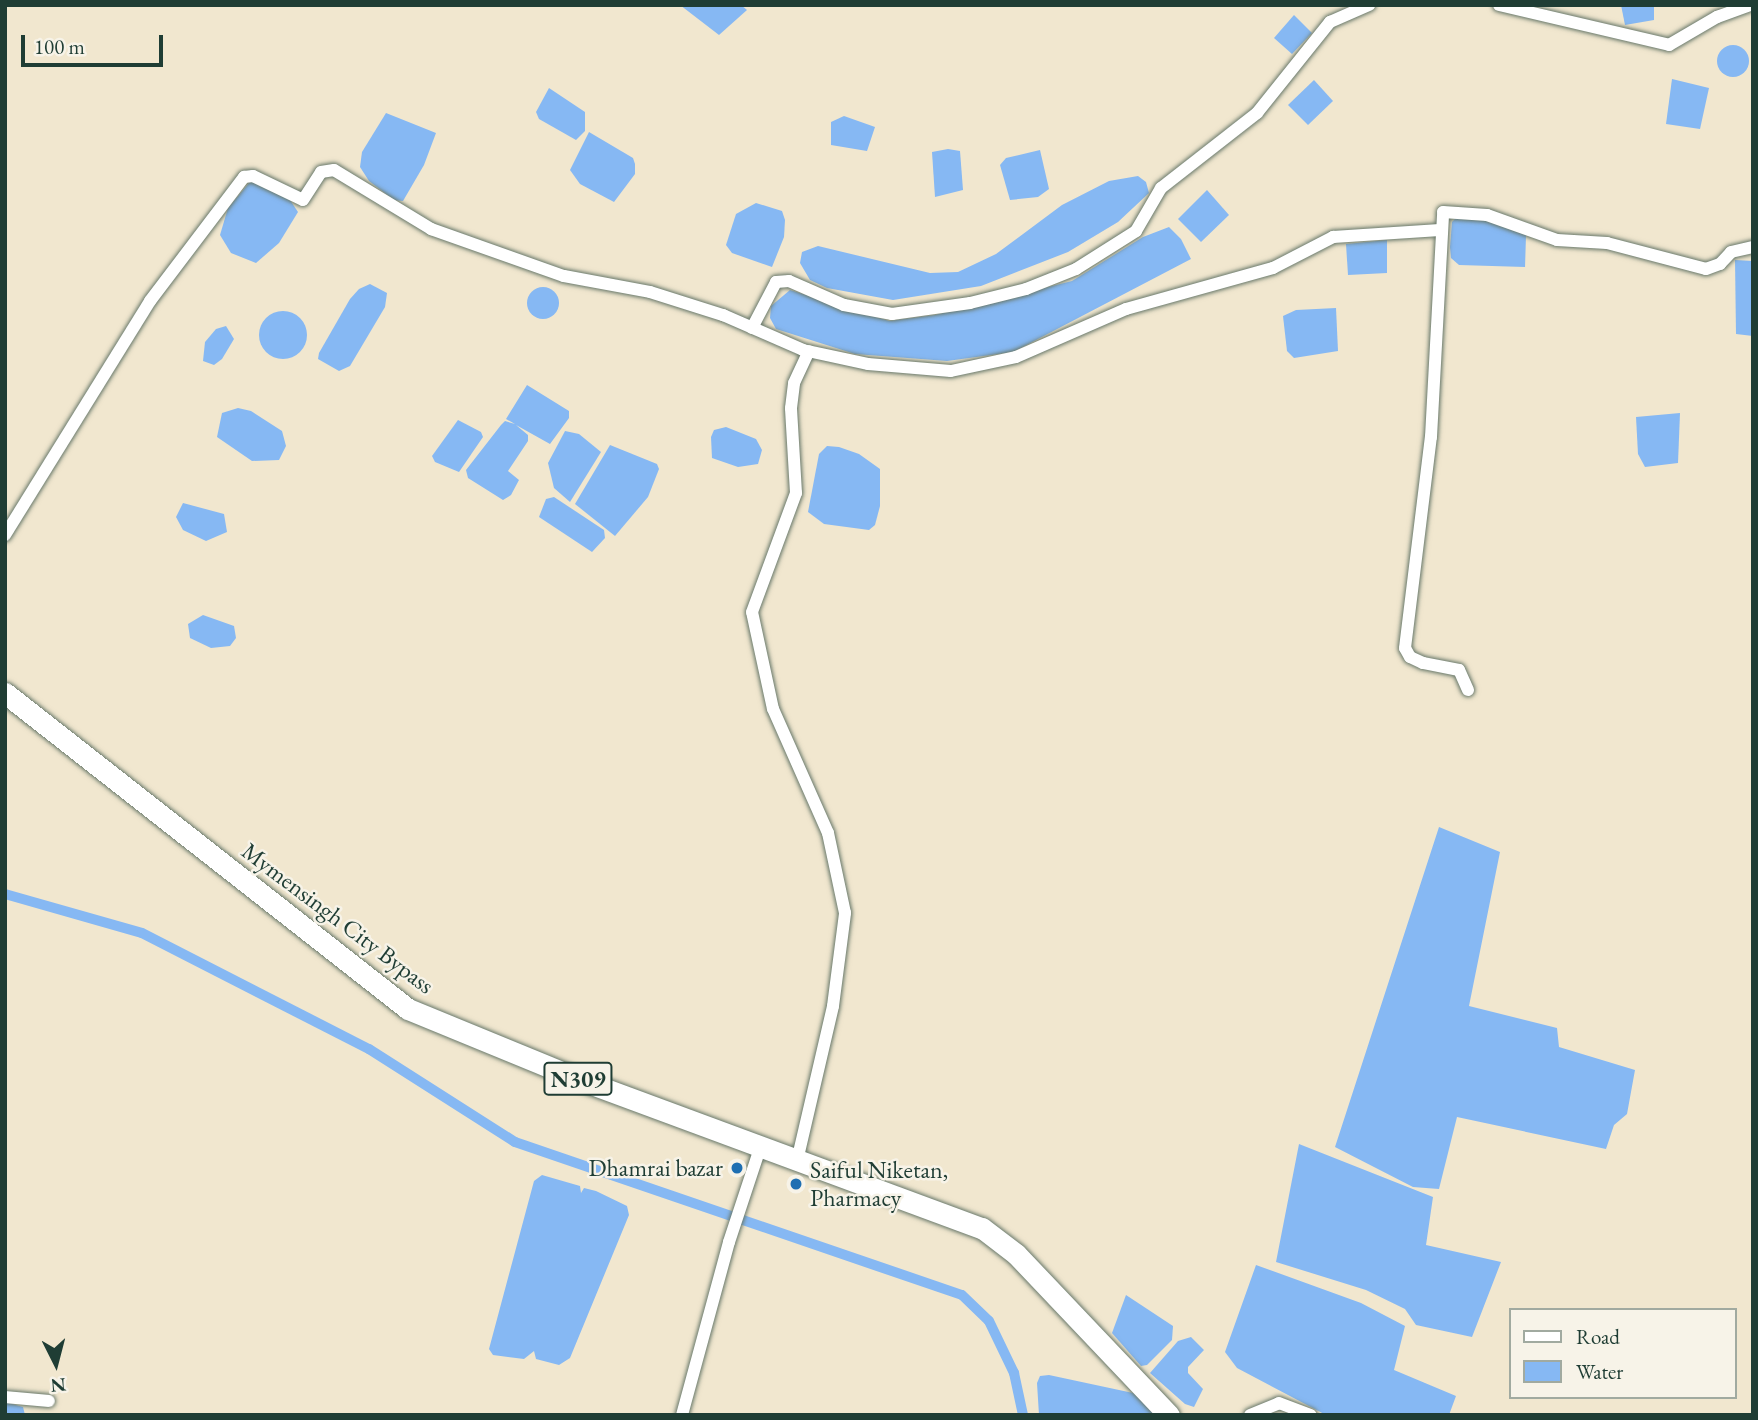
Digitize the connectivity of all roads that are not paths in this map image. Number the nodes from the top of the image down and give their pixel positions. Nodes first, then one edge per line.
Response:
1 (1369, 5) edge
2 (1499, 5) edge
3 (1750, 5) edge
4 (1440, 230) junction
5 (1753, 247) edge
6 (752, 328) junction
7 (808, 351) junction
8 (5, 535) edge
9 (1468, 690) dead end
10 (5, 693) edge
11 (760, 1148) junction
12 (797, 1161) junction
13 (5, 1397) edge
14 (49, 1401) dead end
15 (681, 1415) edge
16 (1169, 1415) edge
17 (1250, 1415) edge
18 (1311, 1415) edge

1 - 6 street
2 - 3 street
4 - 5 street
4 - 7 street
4 - 9 street
6 - 7 street
6 - 8 street
7 - 12 street
10 - 11 highway, Mymensingh City Bypass / N309
11 - 12 highway, Mymensingh City Bypass / N309
11 - 15 street
12 - 16 highway, Mymensingh City Bypass / N309
13 - 14 street
17 - 18 street

